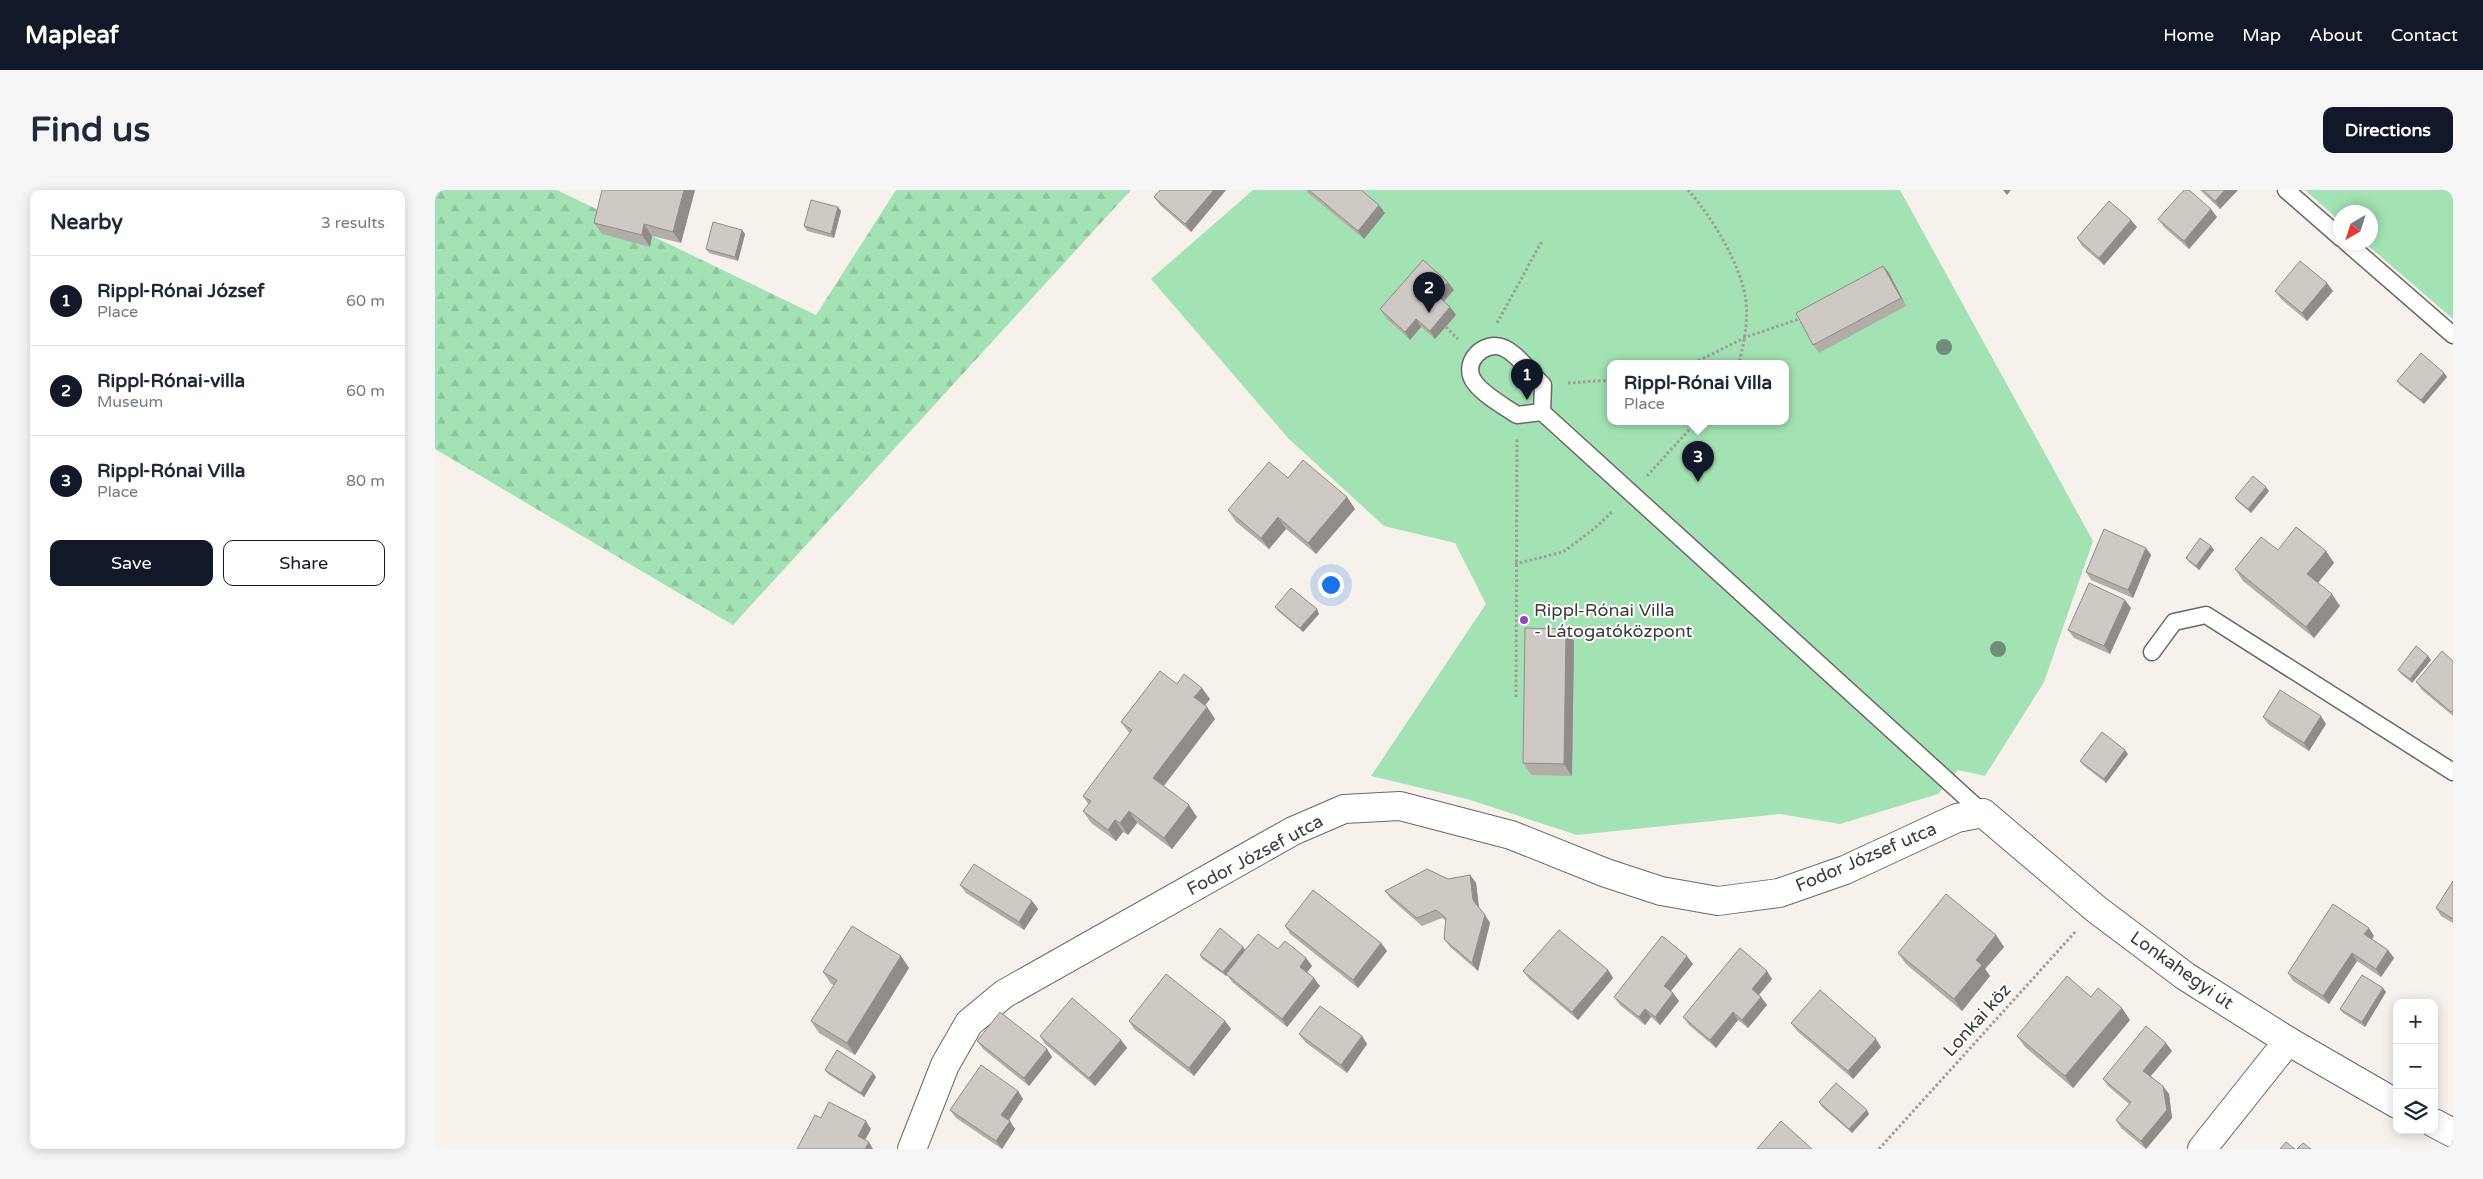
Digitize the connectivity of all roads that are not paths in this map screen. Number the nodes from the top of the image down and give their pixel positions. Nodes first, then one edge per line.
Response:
1 (2285, 190) edge
2 (2333, 231) edge
3 (2355, 250) edge
4 (2453, 335) edge
5 (1542, 412) junction
6 (2152, 652) dead end
7 (2453, 772) edge
8 (1983, 813) junction
9 (2288, 1041) junction
10 (2393, 1102) edge
11 (2438, 1125) edge
12 (2453, 1133) edge
13 (912, 1149) edge
14 (2201, 1149) edge

1 - 2 lane
3 - 4 lane
5 - 5 lane
5 - 8 lane
6 - 7 lane
8 - 9 street, Lonkahegyi út
8 - 13 street, Fodor József utca
9 - 10 street, Lonkahegyi út
9 - 14 street
11 - 12 street

